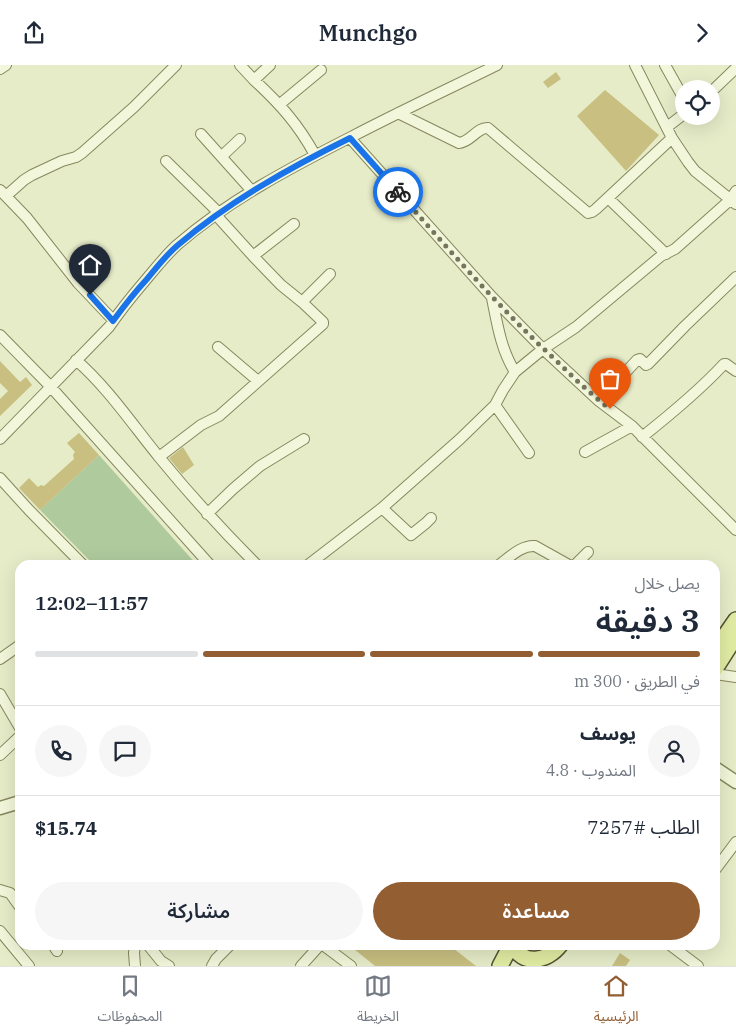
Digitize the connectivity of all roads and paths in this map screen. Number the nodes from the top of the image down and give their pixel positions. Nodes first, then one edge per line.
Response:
1 (6, 65) edge
2 (176, 65) edge
3 (240, 65) edge
4 (270, 65) edge
5 (497, 65) edge
6 (636, 65) edge
7 (665, 65) edge
8 (736, 68) edge
9 (0, 69) edge
10 (321, 70) dead end
11 (254, 80) junction
12 (675, 83) edge
13 (720, 83) edge
14 (280, 104) junction
15 (398, 113) junction
16 (675, 121) edge
17 (667, 127) junction
18 (201, 134) dead end
19 (672, 137) junction
20 (350, 138) junction
21 (240, 139) dead end
22 (315, 155) junction
23 (222, 156) junction
24 (166, 161) dead end
25 (252, 191) junction
26 (736, 191) edge
27 (3, 193) edge
28 (608, 198) junction
29 (733, 202) edge
30 (218, 214) junction
31 (294, 224) dead end
32 (666, 254) junction
33 (253, 256) junction
34 (330, 274) dead end
35 (736, 277) edge
36 (492, 297) junction
37 (302, 302) junction
38 (113, 321) junction
39 (0, 335) edge
40 (218, 347) dead end
41 (543, 349) junction
42 (76, 360) junction
43 (736, 371) edge
44 (515, 372) junction
45 (258, 381) junction
46 (50, 386) junction
47 (599, 401) junction
48 (495, 405) junction
49 (632, 426) junction
50 (642, 437) junction
51 (0, 439) edge
52 (304, 439) dead end
53 (585, 452) dead end
54 (529, 453) dead end
55 (159, 457) junction
56 (0, 478) edge
57 (382, 508) junction
58 (207, 514) junction
59 (431, 518) dead end
60 (736, 530) edge
61 (588, 551) dead end
62 (77, 560) edge
63 (206, 560) edge
64 (252, 560) edge
65 (314, 560) edge
66 (506, 560) edge
67 (560, 560) edge
68 (579, 560) edge
69 (736, 620) edge
70 (736, 636) edge
71 (720, 644) edge
72 (15, 648) edge
73 (0, 659) edge
74 (720, 661) edge
75 (720, 675) edge
76 (736, 677) edge
77 (0, 694) edge
78 (15, 720) edge
79 (15, 741) edge
80 (0, 755) edge
81 (720, 771) edge
82 (736, 782) edge
83 (15, 804) edge
84 (0, 808) edge
85 (735, 845) edge
86 (720, 864) edge
87 (0, 889) edge
88 (15, 900) edge
89 (0, 931) edge
90 (15, 949) edge
91 (16, 950) edge
92 (134, 950) edge
93 (152, 950) edge
94 (225, 950) edge
95 (317, 950) edge
96 (329, 950) edge
97 (509, 950) edge
98 (515, 950) edge
99 (555, 950) edge
100 (677, 950) edge
101 (540, 962) edge
102 (29, 966) edge
103 (135, 966) edge
104 (169, 966) edge
105 (212, 966) edge
106 (301, 966) edge
107 (351, 966) edge
108 (500, 966) edge
109 (698, 966) edge

1 - 9 street
2 - 27 street
3 - 11 street
4 - 11 street
5 - 15 street
6 - 17 street
7 - 12 street
8 - 13 street
10 - 14 street
11 - 14 street
14 - 22 street
15 - 20 street
15 - 28 street
16 - 17 street
17 - 19 street
18 - 23 street
19 - 28 street
19 - 29 street
20 - 22 street
20 - 36 street
21 - 23 street
22 - 25 street
23 - 25 street
24 - 30 street
25 - 30 street
26 - 29 street
27 - 38 street
28 - 32 street
29 - 32 street
30 - 33 street
30 - 38 street
31 - 33 street
32 - 41 street
33 - 37 street
34 - 37 street
35 - 47 street
36 - 41 street
36 - 44 street
37 - 45 street
38 - 42 street
39 - 46 street
40 - 45 street
41 - 44 street
41 - 47 street
42 - 46 street
42 - 55 street
43 - 50 street
44 - 48 street
45 - 55 street
46 - 51 street
46 - 63 street
47 - 49 street
48 - 54 street
48 - 57 street
49 - 50 street
49 - 53 street
50 - 60 street
52 - 58 street
55 - 58 street
56 - 62 street
57 - 59 street
57 - 65 street
58 - 64 street
61 - 68 street
66 - 67 street
69 - 71 main road
70 - 74 main road
72 - 73 street
75 - 76 street
77 - 78 street
79 - 80 street
81 - 82 street
83 - 84 street
85 - 86 street
87 - 88 street
89 - 90 street
91 - 102 street
92 - 103 street
93 - 104 street
94 - 105 street
95 - 106 street
96 - 107 street
97 - 108 main road
98 - 101 main road
99 - 101 main road
100 - 109 street

